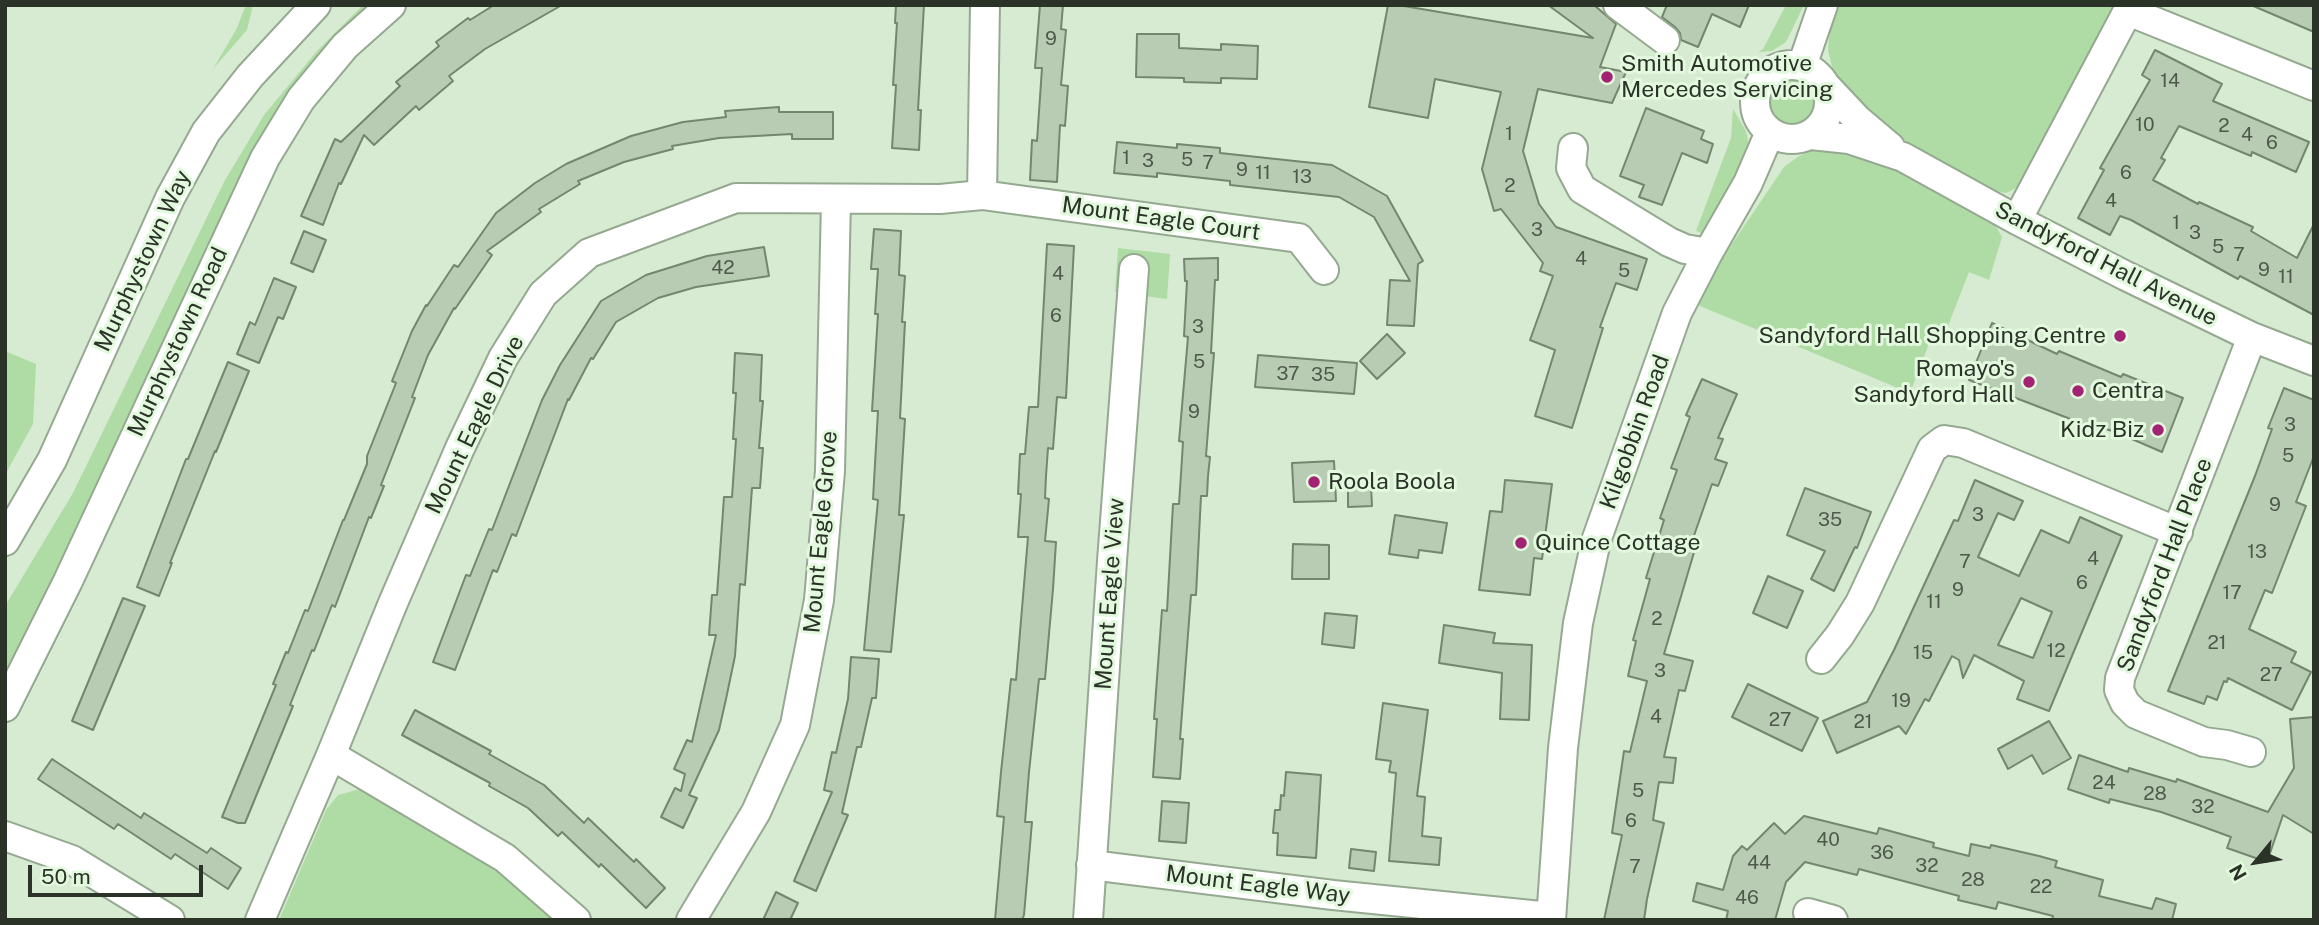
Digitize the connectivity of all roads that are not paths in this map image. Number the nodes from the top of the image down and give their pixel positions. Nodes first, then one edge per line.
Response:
1 (317, 5) edge
2 (391, 5) edge
3 (985, 5) edge
4 (1618, 5) edge
5 (1823, 5) edge
6 (2130, 8) edge
7 (1665, 40) dead end
8 (1802, 66) junction
9 (1826, 86) junction
10 (2314, 86) edge
11 (1770, 132) junction
12 (1811, 135) junction
13 (1573, 148) dead end
14 (1903, 157) junction
15 (982, 195) junction
16 (835, 200) junction
17 (2017, 220) junction
18 (1708, 253) junction
19 (1134, 269) dead end
20 (1324, 270) dead end
21 (2252, 337) junction
22 (2314, 361) edge
23 (2178, 532) junction
24 (5, 541) edge
25 (1821, 659) dead end
26 (5, 707) edge
27 (2251, 752) dead end
28 (331, 755) junction
29 (5, 836) edge
30 (1091, 865) junction
31 (1551, 918) edge
32 (170, 920) edge
33 (260, 920) edge
34 (576, 920) edge
35 (691, 920) edge
36 (1088, 920) edge

1 - 24 street, Murphystown Way
2 - 26 street, Murphystown Road
3 - 15 street
4 - 7 street
5 - 8 street
6 - 10 street
6 - 17 street
8 - 9 street
8 - 11 street
9 - 12 street
9 - 14 street, Sandyford Hall Avenue
11 - 12 street
11 - 18 street, Kilgobbin Road
12 - 14 street, Sandyford Hall Avenue
13 - 18 street
14 - 17 street, Sandyford Hall Avenue
15 - 16 street, Mount Eagle Drive
15 - 20 street, Mount Eagle Court
16 - 28 street, Mount Eagle Drive
16 - 35 street, Mount Eagle Grove
17 - 21 street, Sandyford Hall Avenue
18 - 31 street, Kilgobbin Road
19 - 30 street, Mount Eagle View
21 - 22 street, Sandyford Hall Avenue
21 - 23 street, Sandyford Hall Place
23 - 25 street
23 - 27 street, Sandyford Hall Place
28 - 33 street, Mount Eagle Drive
28 - 34 street
29 - 32 street
30 - 31 street, Mount Eagle Way
30 - 36 street, Mount Eagle View

